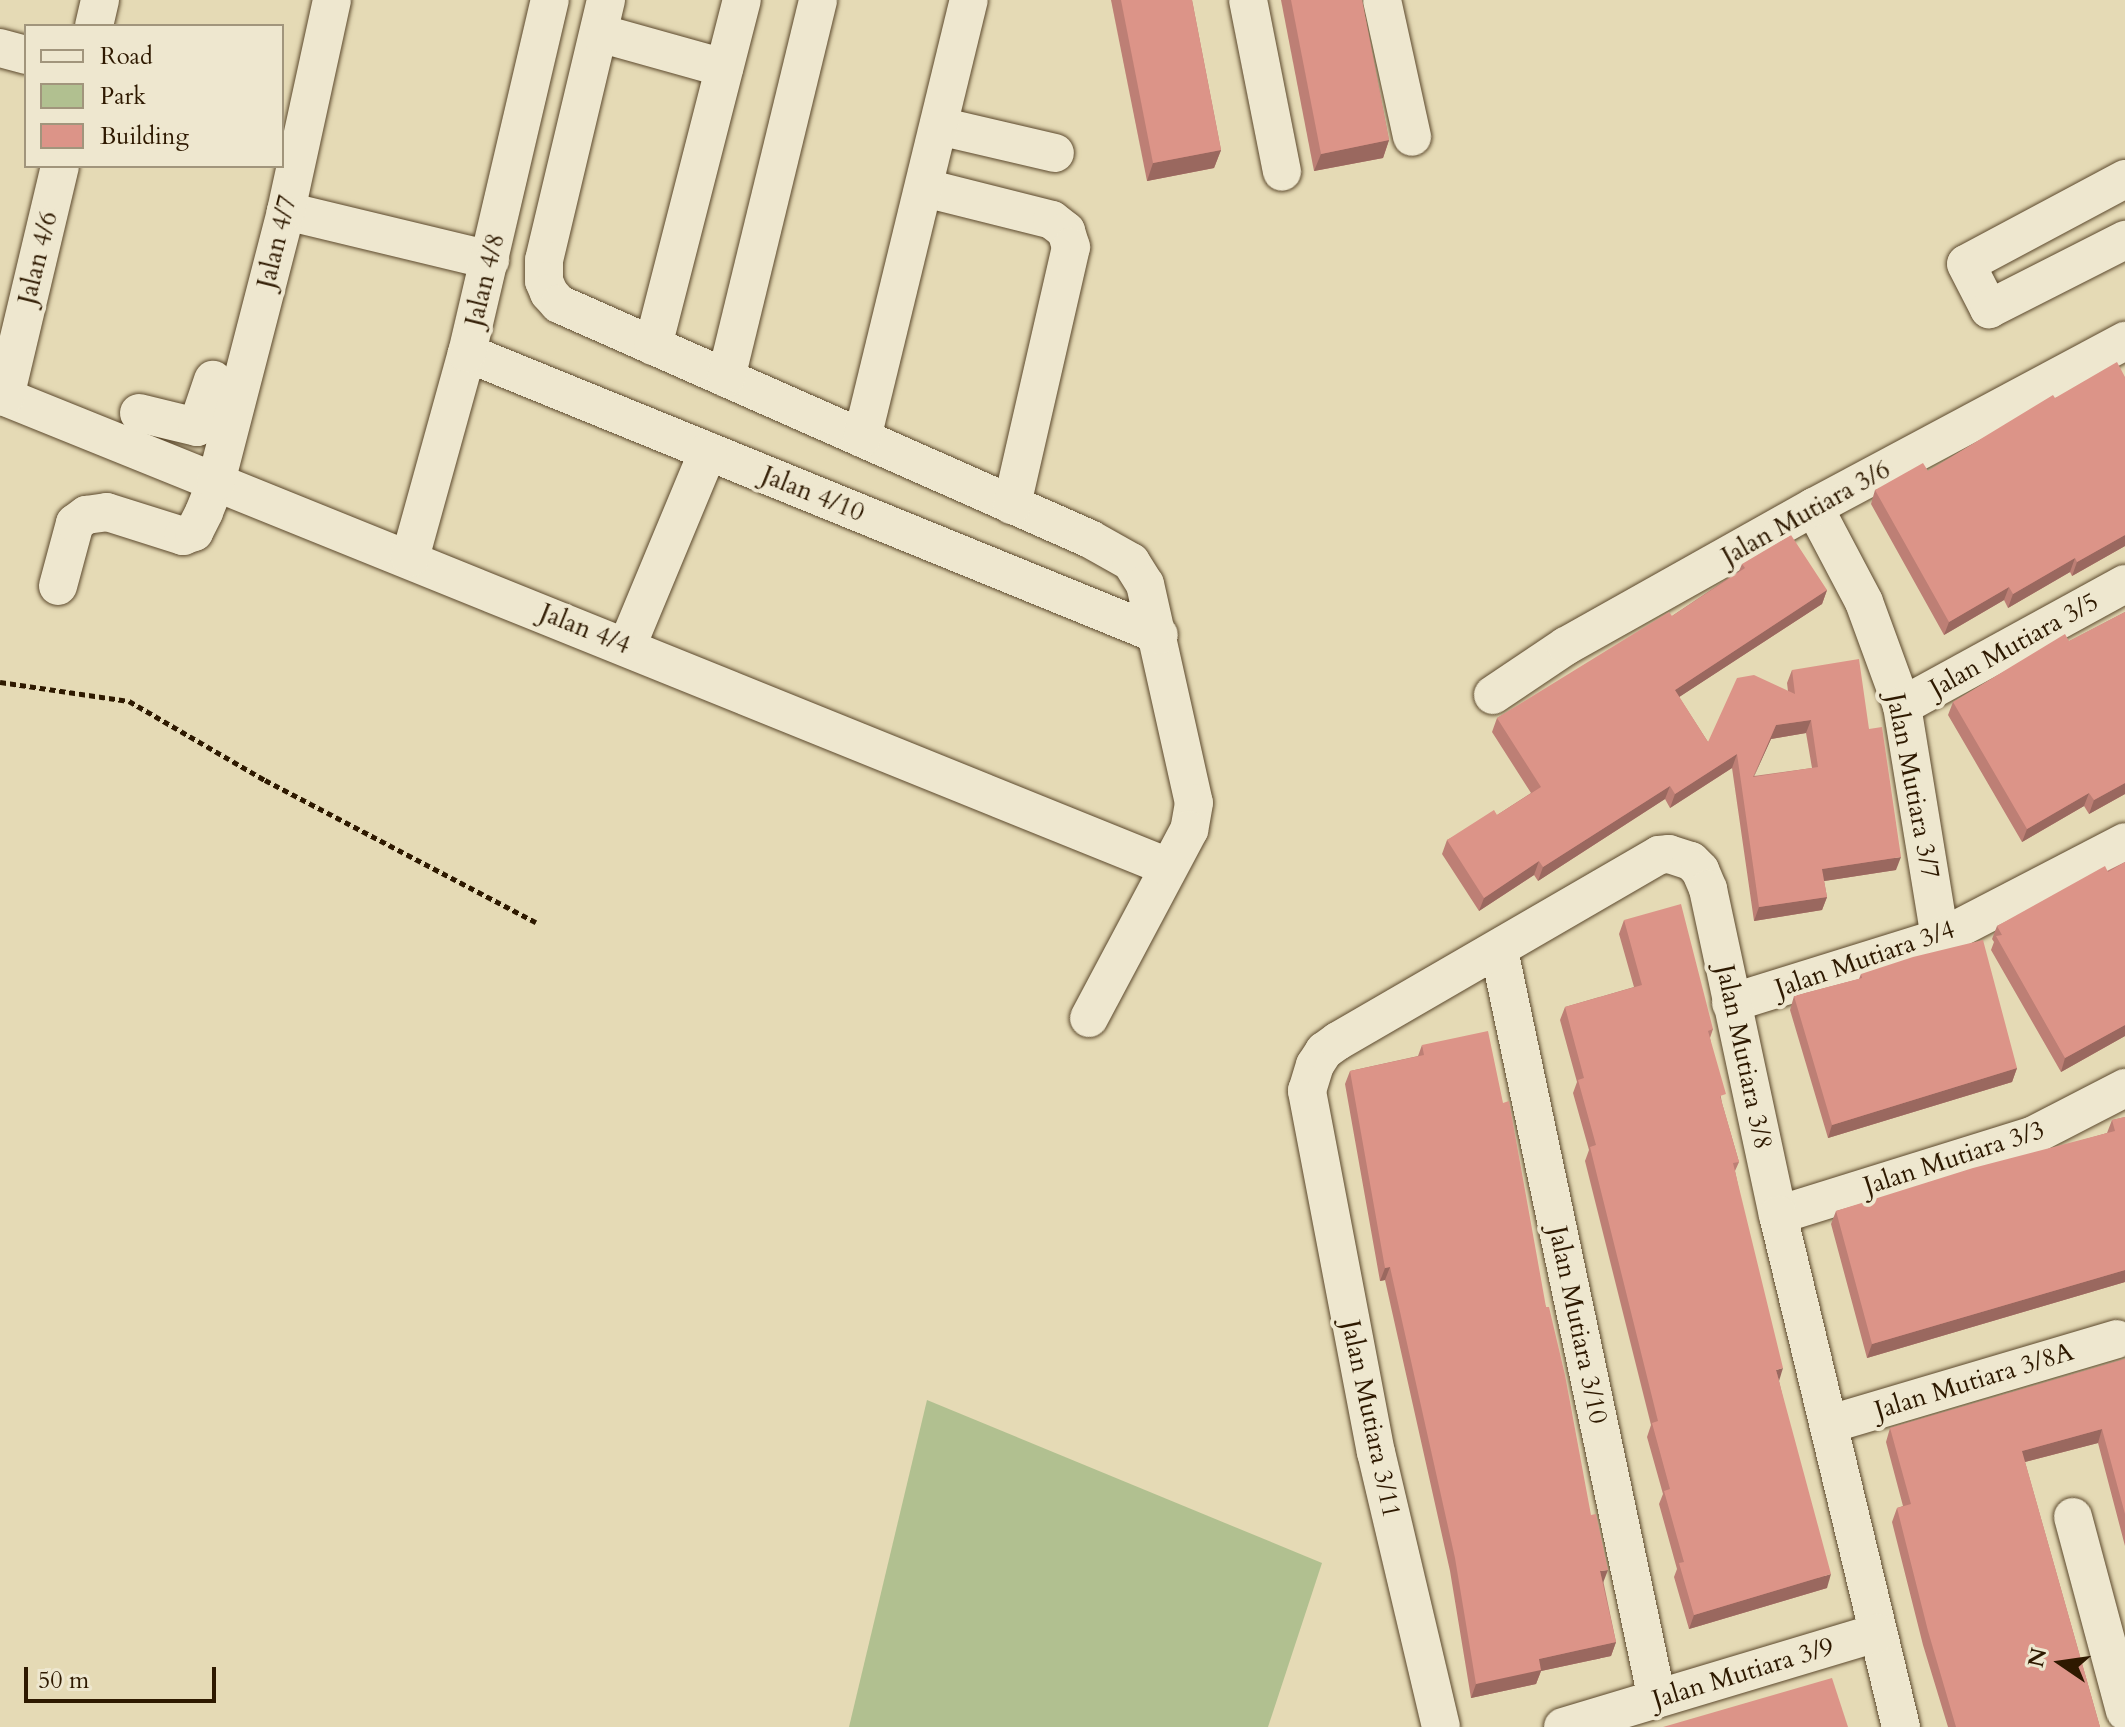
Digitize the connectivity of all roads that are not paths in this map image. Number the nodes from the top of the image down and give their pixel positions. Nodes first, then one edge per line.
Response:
1 (100, 0) edge
2 (332, 0) edge
3 (742, 0) edge
4 (818, 0) edge
5 (969, 0) edge
6 (1248, 0) edge
7 (1382, 0) edge
8 (540, 2) edge
9 (603, 17) edge
10 (94, 24) edge
11 (0, 48) edge
12 (24, 54) edge
13 (724, 68) junction
14 (298, 79) edge
15 (939, 126) junction
16 (1412, 137) dead end
17 (1055, 153) dead end
18 (59, 168) edge
19 (1282, 172) dead end
20 (2125, 179) edge
21 (925, 188) junction
22 (286, 211) junction
23 (2125, 240) edge
24 (490, 260) junction
25 (2125, 341) edge
26 (653, 346) junction
27 (467, 353) junction
28 (726, 378) junction
29 (2, 396) edge
30 (217, 400) junction
31 (139, 413) dead end
32 (862, 438) junction
33 (708, 451) junction
34 (216, 482) junction
35 (1012, 505) junction
36 (1814, 507) junction
37 (410, 558) junction
38 (2125, 584) edge
39 (58, 586) dead end
40 (1159, 635) junction
41 (627, 646) junction
42 (1493, 695) dead end
43 (1902, 706) junction
44 (2125, 842) edge
45 (1168, 867) junction
46 (1940, 938) junction
47 (1499, 950) junction
48 (1731, 1003) junction
49 (1089, 1018) dead end
50 (2125, 1088) edge
51 (1309, 1109) joint
52 (1778, 1215) junction
53 (2117, 1339) dead end
54 (1830, 1424) junction
55 (2073, 1517) dead end
56 (1877, 1633) junction
57 (1657, 1699) junction
58 (2125, 1711) edge
59 (1441, 1727) edge
60 (1563, 1727) edge
61 (1901, 1727) edge

1 - 10 street
2 - 14 street, Jalan 4/7
3 - 13 street
4 - 28 street
5 - 15 street
6 - 19 street
7 - 16 street
8 - 24 street, Jalan 4/8
9 - 13 street
9 - 26 street
11 - 12 street
13 - 26 street
14 - 22 street, Jalan 4/7
15 - 17 street
15 - 21 street
18 - 29 street, Jalan 4/6
20 - 23 street
21 - 32 street
21 - 35 street
22 - 24 street
22 - 30 street, Jalan 4/7
24 - 27 street, Jalan 4/8
25 - 36 street, Jalan Mutiara 3/6
26 - 28 street
27 - 33 street, Jalan 4/10
27 - 37 street, Jalan 4/8
28 - 32 street
29 - 34 street, Jalan 4/4
30 - 31 street
30 - 34 street, Jalan 4/7
32 - 35 street
33 - 40 street, Jalan 4/10
33 - 41 street
34 - 37 street, Jalan 4/4
34 - 39 street, Jalan 4/7
35 - 40 street
36 - 42 street, Jalan Mutiara 3/6
36 - 43 street, Jalan Mutiara 3/7
37 - 41 street, Jalan 4/4
38 - 43 street, Jalan Mutiara 3/5
40 - 45 street
41 - 45 street, Jalan 4/4
43 - 46 street, Jalan Mutiara 3/7
44 - 46 street, Jalan Mutiara 3/4
45 - 49 street
46 - 48 street, Jalan Mutiara 3/4
47 - 48 street, Jalan Mutiara 3/8
47 - 51 street, Jalan Mutiara 3/8
47 - 57 street, Jalan Mutiara 3/10
48 - 52 street, Jalan Mutiara 3/8
50 - 52 street, Jalan Mutiara 3/3
51 - 59 street, Jalan Mutiara 3/11
52 - 54 street, Jalan Mutiara 3/8
53 - 54 street, Jalan Mutiara 3/8A
54 - 56 street, Jalan Mutiara 3/8
55 - 58 street
56 - 57 street, Jalan Mutiara 3/9
56 - 61 street, Jalan Mutiara 3/8
57 - 60 street, Jalan Mutiara 3/9

